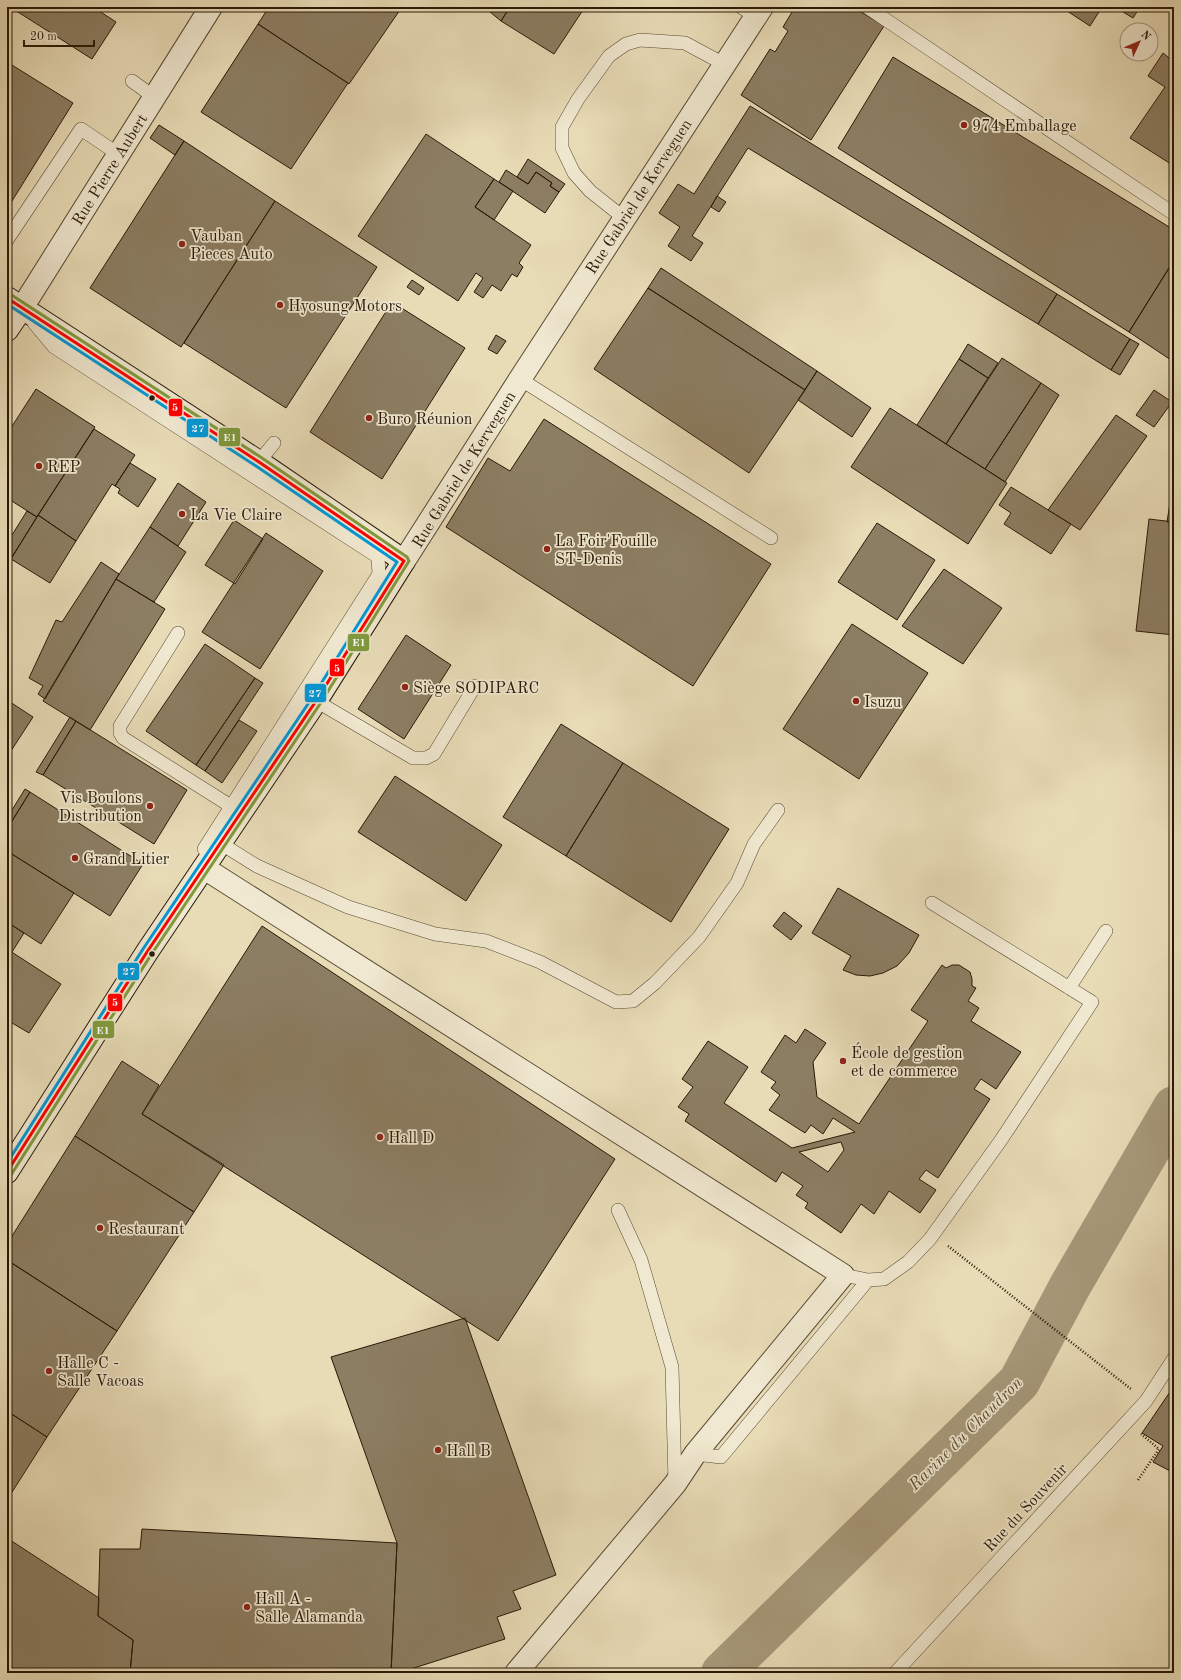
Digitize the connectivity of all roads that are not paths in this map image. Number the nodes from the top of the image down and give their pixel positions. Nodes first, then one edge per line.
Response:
1 (211, 7) edge
2 (867, 7) edge
3 (753, 10) edge
4 (724, 64) junction
5 (132, 81) dead end
6 (154, 97) junction
7 (118, 154) junction
8 (1174, 214) edge
9 (624, 218) junction
10 (7, 240) edge
11 (14, 303) edge
12 (7, 330) edge
13 (520, 380) junction
14 (274, 443) dead end
15 (260, 462) junction
16 (771, 538) dead end
17 (404, 561) junction
18 (178, 633) dead end
19 (475, 686) dead end
20 (316, 700) junction
21 (236, 809) junction
22 (778, 810) dead end
23 (220, 843) junction
24 (204, 868) junction
25 (932, 903) dead end
26 (1106, 931) dead end
27 (1069, 988) junction
28 (7, 1155) edge
29 (7, 1172) edge
30 (618, 1210) dead end
31 (843, 1275) junction
32 (868, 1280) junction
33 (1174, 1358) edge
34 (695, 1454) junction
35 (675, 1484) junction
36 (516, 1673) edge
37 (895, 1673) edge

1 - 6 street, Rue Pierre Aubert
2 - 8 lane
3 - 4 street, Rue Gabriel de Kerveguen
4 - 9 street, Rue Gabriel de Kerveguen
4 - 9 lane
5 - 6 lane
6 - 7 street, Rue Pierre Aubert
7 - 10 lane
7 - 11 street, Rue Pierre Aubert
9 - 13 street, Rue Gabriel de Kerveguen
11 - 12 street, Rue Pierre Aubert
11 - 15 street
11 - 21 lane
13 - 16 lane
13 - 17 street, Rue Gabriel de Kerveguen
14 - 15 lane
15 - 17 street
17 - 20 street, Rue Gabriel de Kerveguen
18 - 21 lane
19 - 20 lane
20 - 21 street, Rue Gabriel de Kerveguen
21 - 23 street, Rue Gabriel de Kerveguen
21 - 28 lane
22 - 23 lane
23 - 24 street, Rue Gabriel de Kerveguen
24 - 29 street, Rue Gabriel de Kerveguen
24 - 31 street
25 - 27 lane
26 - 27 lane
27 - 32 lane
30 - 35 lane
31 - 32 lane
31 - 34 street
32 - 34 lane
33 - 37 lane, Rue du Souvenir
34 - 35 street
35 - 36 street

